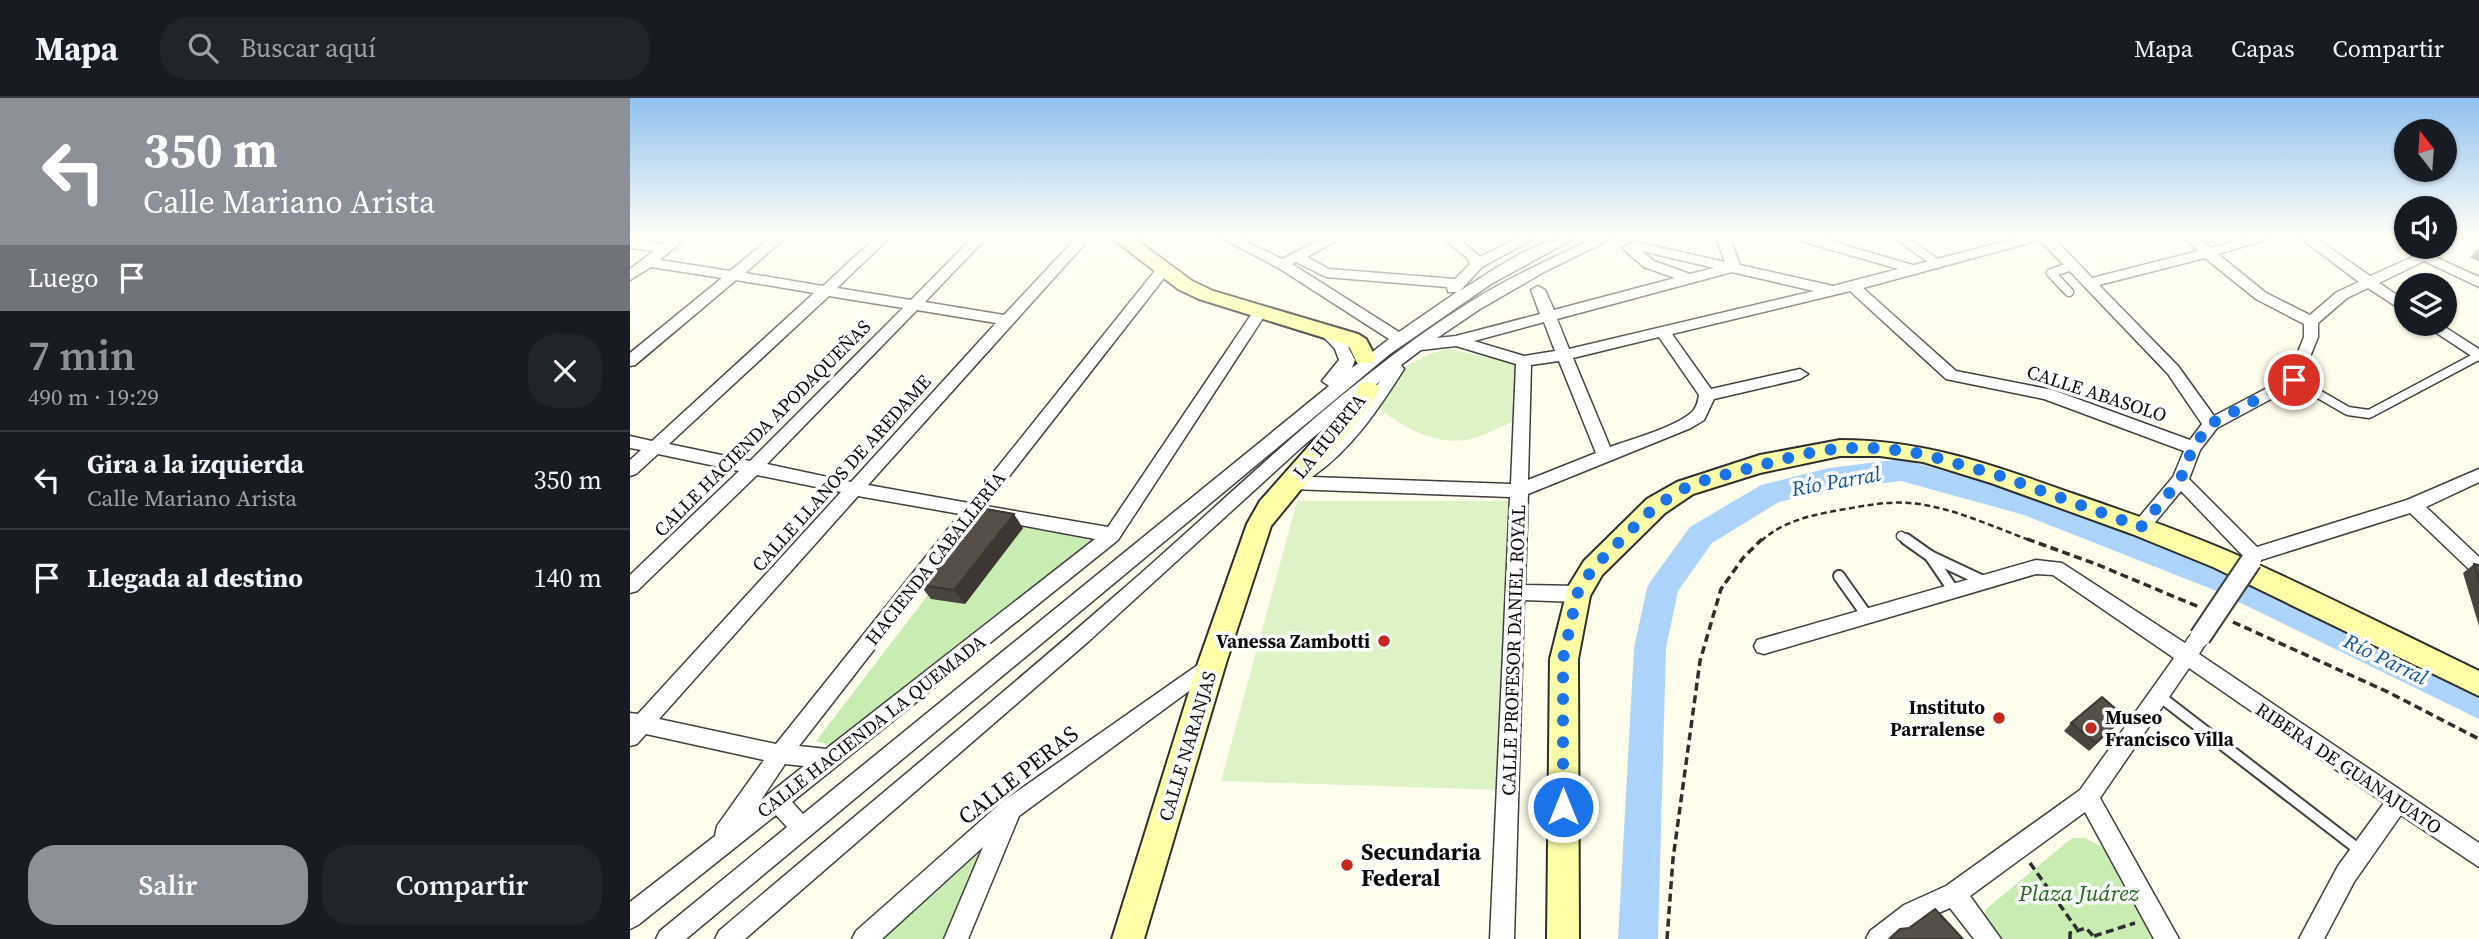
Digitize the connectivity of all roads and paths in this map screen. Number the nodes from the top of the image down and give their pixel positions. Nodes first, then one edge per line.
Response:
1 (731, 277) edge
2 (747, 277) edge
3 (840, 277) edge
4 (943, 277) edge
5 (1048, 277) edge
6 (1157, 277) edge
7 (1175, 277) edge
8 (1311, 277) edge
9 (1378, 277) edge
10 (1466, 277) edge
11 (1488, 277) edge
12 (1520, 277) edge
13 (1691, 277) edge
14 (1776, 277) edge
15 (1887, 277) edge
16 (2056, 277) edge
17 (2084, 277) edge
18 (2111, 277) edge
19 (2238, 277) edge
20 (2360, 277) edge
21 (2376, 277) edge
22 (1688, 278) joint
23 (2367, 282) junction
24 (2089, 283) junction
25 (1460, 284) junction
26 (1853, 286) junction
27 (1538, 290) dead end
28 (825, 291) junction
29 (1833, 291) junction
30 (2069, 292) dead end
31 (2394, 300) edge
32 (914, 307) junction
33 (1261, 312) junction
34 (1549, 317) junction
35 (1007, 320) junction
36 (2311, 322) junction
37 (1324, 330) junction
38 (1664, 333) junction
39 (2448, 336) edge
40 (1455, 341) junction
41 (1411, 351) junction
42 (1564, 355) junction
43 (2479, 356) edge
44 (1365, 358) dead end
45 (630, 361) edge
46 (1524, 361) junction
47 (1800, 374) dead end
48 (2294, 380) junction
49 (1368, 388) dead end
50 (1707, 395) junction
51 (1318, 403) junction
52 (2210, 424) junction
53 (630, 442) edge
54 (657, 446) junction
55 (2193, 448) junction
56 (1606, 457) junction
57 (753, 468) junction
58 (630, 470) edge
59 (2479, 475) edge
60 (2180, 480) junction
61 (1291, 483) junction
62 (856, 489) junction
63 (1518, 491) junction
64 (2413, 505) junction
65 (973, 509) junction
66 (2141, 527) junction
67 (1112, 535) junction
68 (1901, 536) dead end
69 (1930, 556) junction
70 (2252, 558) junction
71 (2479, 568) edge
72 (1839, 576) dead end
73 (1985, 582) junction
74 (630, 586) edge
75 (1954, 591) junction
76 (1516, 592) junction
77 (1577, 594) junction
78 (2211, 612) dead end
79 (1868, 617) junction
80 (2223, 618) dead end
81 (1764, 646) dead end
82 (2184, 656) junction
83 (1212, 663) junction
84 (2479, 684) edge
85 (2158, 695) junction
86 (634, 728) edge
87 (2479, 739) edge
88 (780, 754) junction
89 (827, 759) junction
90 (2088, 797) junction
91 (777, 800) junction
92 (2399, 801) junction
93 (1010, 809) junction
94 (802, 829) junction
95 (2019, 847) junction
96 (713, 851) junction
97 (2362, 852) junction
98 (2479, 856) edge
99 (1954, 894) junction
100 (2154, 916) junction
101 (630, 918) edge
102 (2077, 929) junction
103 (2095, 938) edge
104 (668, 939) edge
105 (727, 939) edge
106 (864, 939) edge
107 (956, 939) edge
108 (1128, 939) edge
109 (1502, 939) edge
110 (1563, 939) edge
111 (1667, 939) edge
112 (1878, 939) edge
113 (1989, 939) edge
114 (2070, 939) edge
115 (2167, 939) edge
116 (2311, 939) edge

1 - 45 street
2 - 28 street
3 - 28 street
4 - 32 street, CALLE HACIENDA APODAQUEÑAS
5 - 35 street, CALLE LLANOS DE AREDAME
6 - 65 street, HACIENDA CABALLERÍA
7 - 33 main road
8 - 25 street
9 - 25 street
10 - 25 street
11 - 51 street
12 - 41 street
13 - 22 street
14 - 29 street
15 - 26 street
16 - 30 lane
17 - 24 street
18 - 24 street
19 - 36 street
20 - 23 street
21 - 23 street
22 - 34 street
23 - 31 street
23 - 36 street
24 - 52 street
26 - 29 street
26 - 55 street, CALLE ABASOLO
27 - 34 street
28 - 32 street
28 - 54 street
29 - 38 street
32 - 35 street
32 - 57 street, CALLE HACIENDA APODAQUEÑAS
33 - 37 main road
33 - 67 street, CALLE HACIENDA LA QUEMADA
34 - 40 street
34 - 42 street
35 - 62 street, CALLE LLANOS DE AREDAME
36 - 48 street
37 - 44 main road
37 - 51 street
38 - 42 street
38 - 50 street
39 - 43 street
40 - 41 street
40 - 46 street
41 - 61 street
41 - 105 street
42 - 46 street
42 - 56 street
43 - 48 lane
46 - 63 street, CALLE PROFESOR DANIEL ROYAL
47 - 50 street
48 - 52 street
49 - 61 main road, LA HUERTA
50 - 56 street
51 - 94 street
52 - 55 street
53 - 54 street
54 - 57 street
54 - 58 street
55 - 60 street
56 - 63 street
57 - 62 street
57 - 74 street, CALLE HACIENDA APODAQUEÑAS
59 - 64 street
60 - 66 street
60 - 70 street
61 - 63 street
61 - 83 main road, CALLE NARANJAS
62 - 65 street
62 - 86 street, CALLE LLANOS DE AREDAME
63 - 76 street, CALLE PROFESOR DANIEL ROYAL
64 - 70 street
64 - 71 street
65 - 67 street
65 - 88 street, HACIENDA CABALLERÍA
66 - 77 main road
66 - 84 main road
67 - 89 street, CALLE HACIENDA LA QUEMADA
68 - 69 lane
69 - 73 lane
69 - 75 lane
70 - 82 street, bridge
72 - 79 lane
73 - 75 street
73 - 82 street, RIBERA DE GUANAJUATO
75 - 79 street
76 - 77 street
76 - 109 street, CALLE PROFESOR DANIEL ROYAL
77 - 110 main road
78 - 111 path
79 - 81 street
80 - 87 path
82 - 85 street
82 - 92 street, RIBERA DE GUANAJUATO
83 - 93 street, CALLE PERAS
83 - 108 main road, CALLE NARANJAS
85 - 90 street
85 - 97 lane
86 - 88 street
88 - 89 street
88 - 96 street, HACIENDA CABALLERÍA
89 - 91 street, CALLE HACIENDA LA QUEMADA
90 - 95 street
90 - 100 street
91 - 94 street
91 - 96 street, CALLE HACIENDA LA QUEMADA
92 - 97 street
92 - 98 street, RIBERA DE GUANAJUATO
93 - 106 street, CALLE PERAS
93 - 107 street
94 - 104 street
95 - 99 street
95 - 102 path
96 - 101 street, CALLE HACIENDA LA QUEMADA
97 - 116 street
99 - 112 street
99 - 113 street
100 - 103 path
100 - 115 street
102 - 103 path
102 - 114 path

